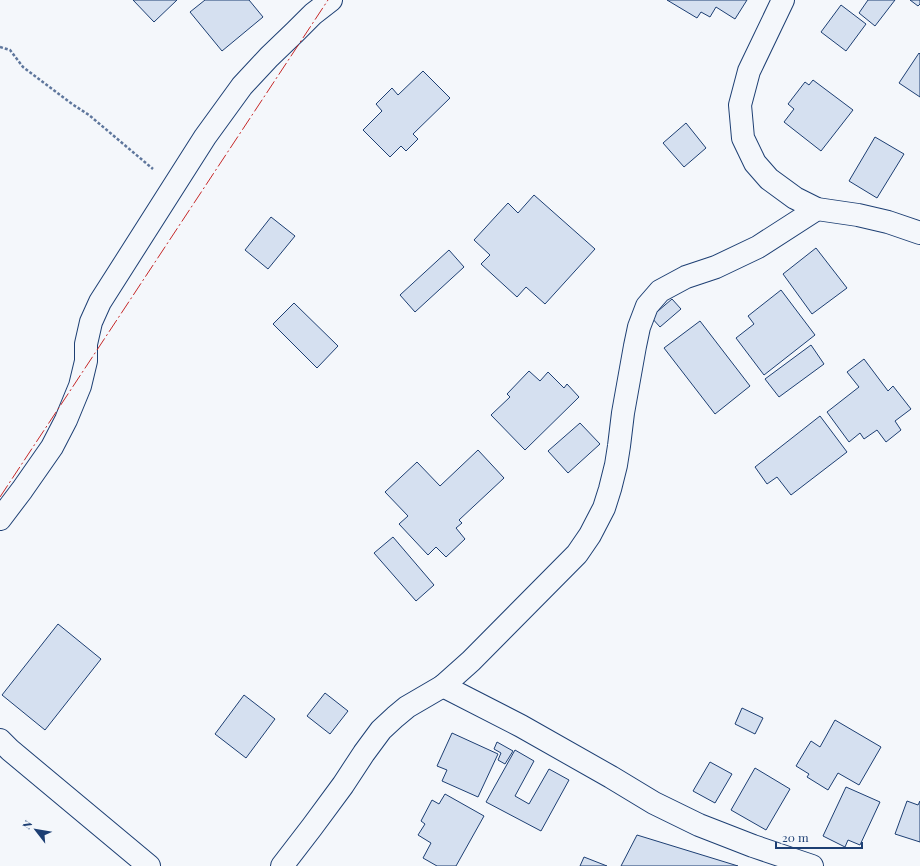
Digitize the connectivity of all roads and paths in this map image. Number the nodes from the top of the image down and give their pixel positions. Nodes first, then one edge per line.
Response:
1 (331, 0) edge
2 (783, 0) edge
3 (0, 47) edge
4 (174, 187) junction
5 (817, 209) junction
6 (920, 233) edge
7 (0, 519) edge
8 (443, 686) junction
9 (0, 740) edge
10 (149, 866) edge
11 (282, 866) edge
12 (812, 866) edge

1 - 4 street
2 - 5 street
3 - 4 path
4 - 7 street
5 - 6 street
5 - 8 street
8 - 11 street
8 - 12 street
9 - 10 street

